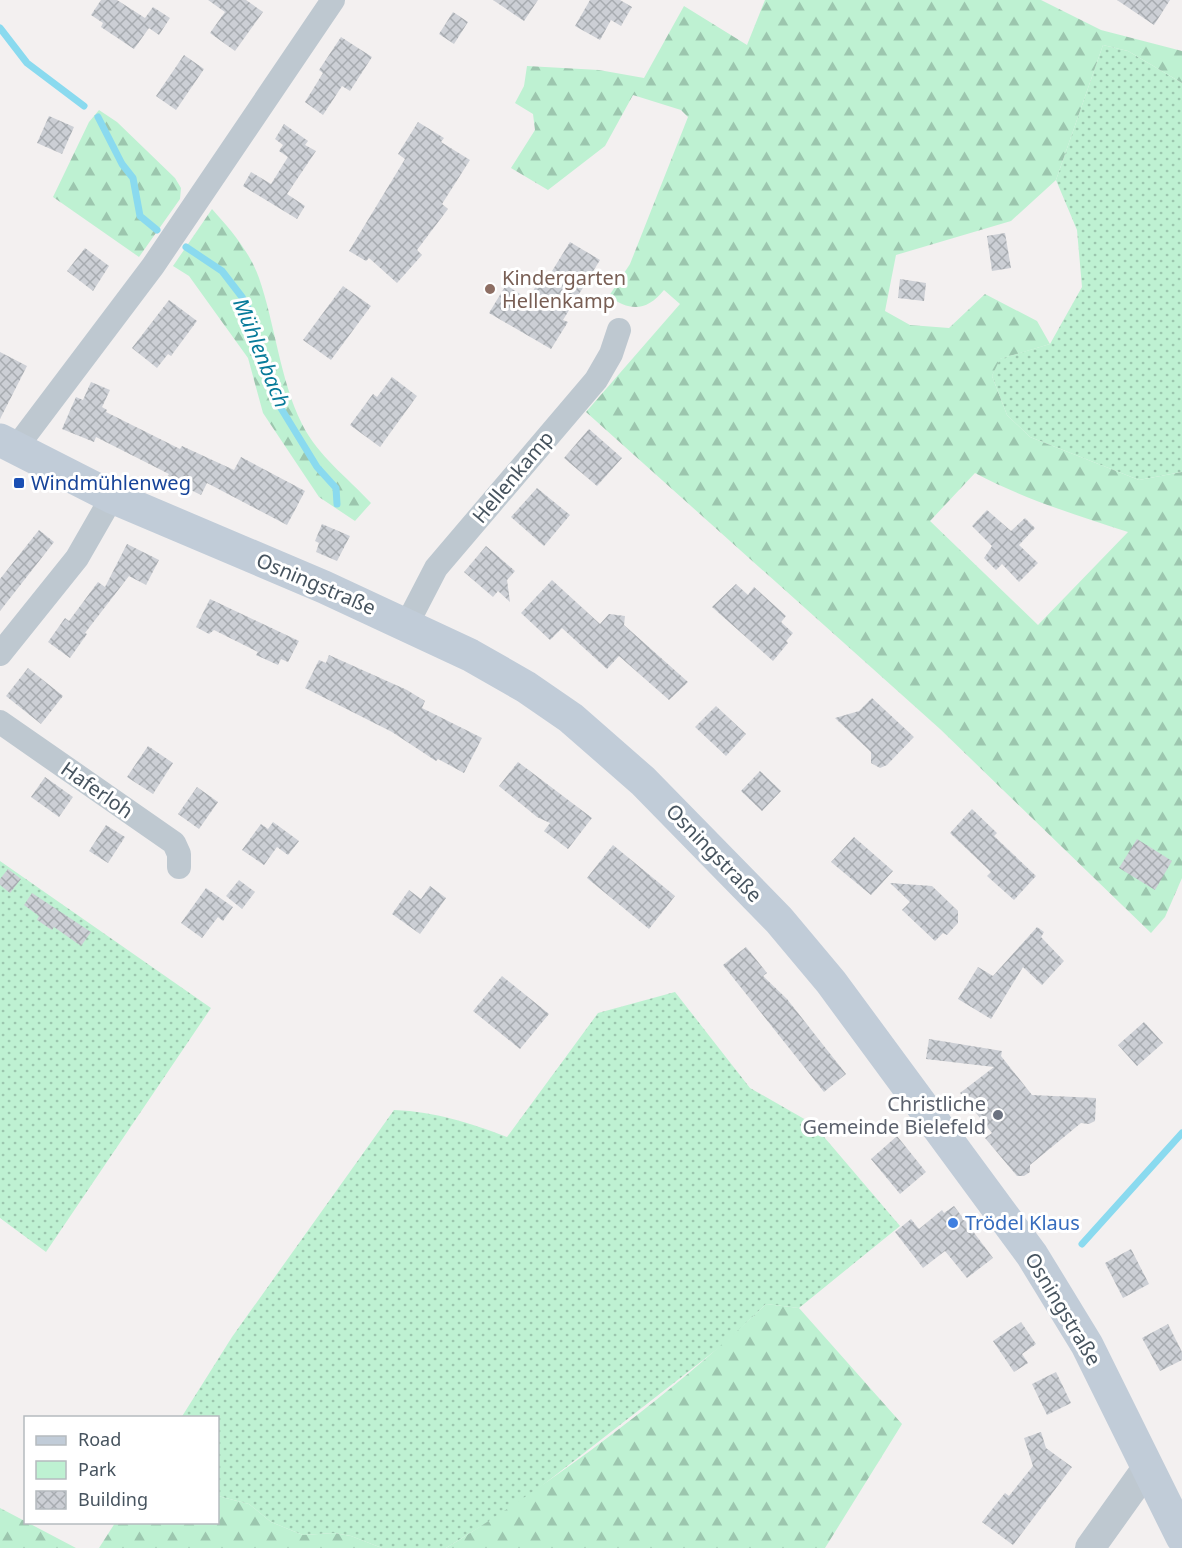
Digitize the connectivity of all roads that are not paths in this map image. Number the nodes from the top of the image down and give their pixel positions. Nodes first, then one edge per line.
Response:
1 (333, 0) edge
2 (619, 330) dead end
3 (8, 445) edge
4 (112, 497) junction
5 (407, 624) junction
6 (0, 654) edge
7 (0, 722) edge
8 (179, 867) dead end
9 (1147, 1468) junction
10 (1182, 1537) edge
11 (1090, 1548) edge

1 - 3 street
2 - 5 street, Hellenkamp
3 - 4 main road, Osningstraße
4 - 5 main road, Osningstraße
4 - 6 street
5 - 9 main road, Osningstraße
7 - 8 street, Haferloh
9 - 10 main road, Osningstraße
9 - 11 street

